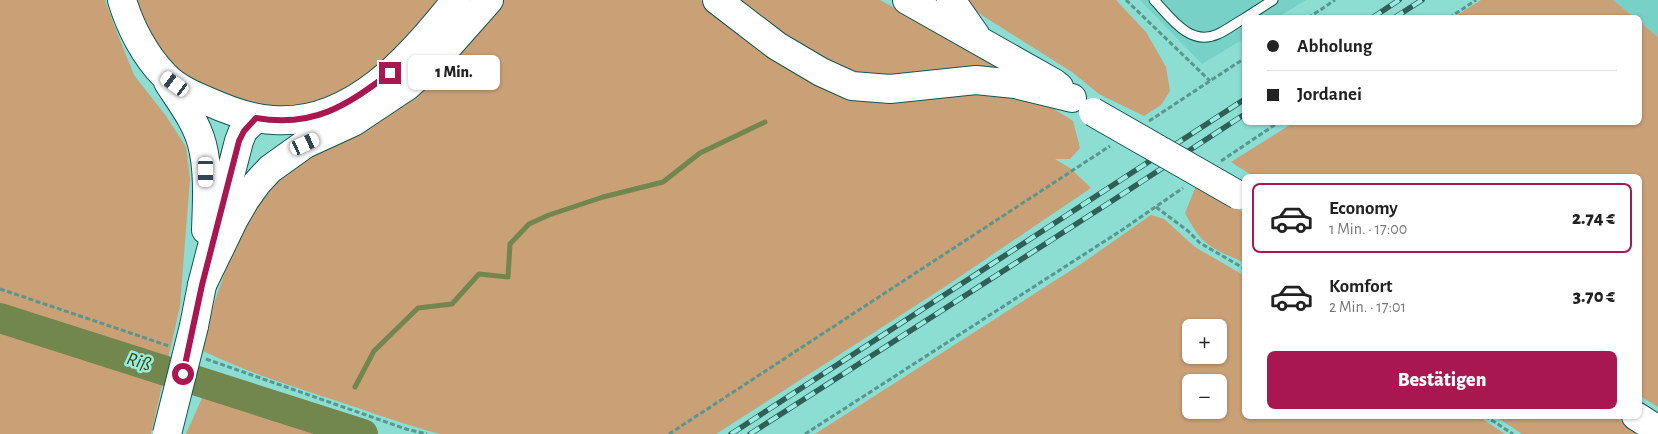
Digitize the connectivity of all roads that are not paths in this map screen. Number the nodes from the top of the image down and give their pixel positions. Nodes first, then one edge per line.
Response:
1 (122, 0) edge
2 (456, 0) edge
3 (489, 0) edge
4 (717, 0) edge
5 (907, 0) edge
6 (951, 0) edge
7 (1154, 0) edge
8 (1273, 0) edge
9 (1250, 15) edge
10 (1242, 20) edge
11 (978, 39) junction
12 (165, 76) junction
13 (1083, 105) junction
14 (256, 118) junction
15 (1241, 197) edge
16 (202, 285) junction
17 (1641, 419) edge
18 (1658, 430) edge
19 (167, 434) edge

1 - 12 main road
2 - 14 main road
3 - 16 main road
4 - 13 main road
5 - 11 main road
6 - 11 main road
7 - 10 lane
8 - 9 lane
11 - 13 main road
12 - 14 main road
12 - 16 main road
13 - 15 main road, bridge
14 - 16 main road
16 - 19 main road, bridge
17 - 18 main road

